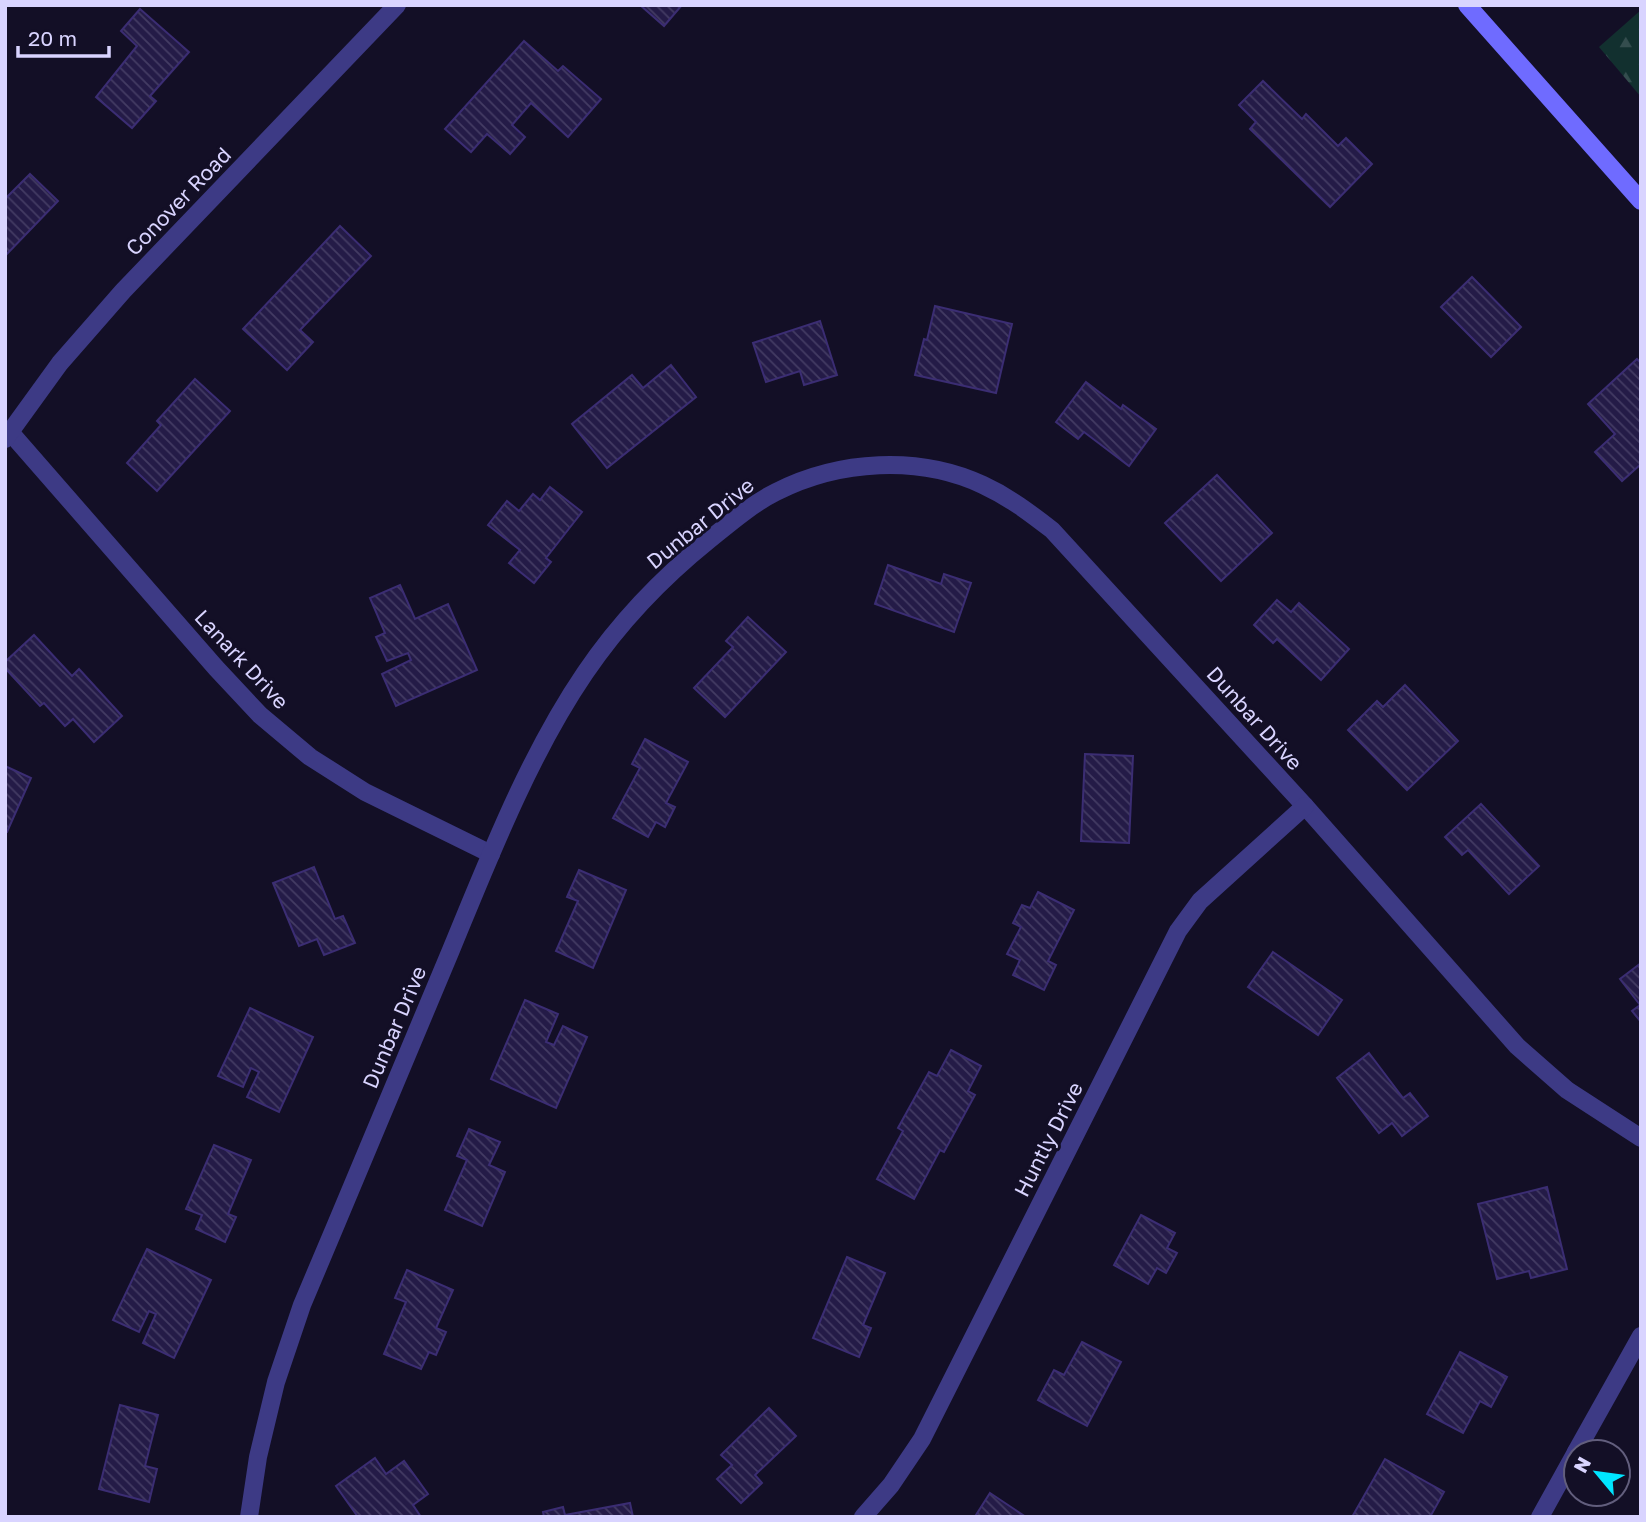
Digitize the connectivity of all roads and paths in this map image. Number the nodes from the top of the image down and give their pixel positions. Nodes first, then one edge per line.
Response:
1 (397, 5) edge
2 (1467, 5) edge
3 (1641, 201) edge
4 (8, 436) edge
5 (1304, 806) junction
6 (491, 854) junction
7 (1641, 1138) edge
8 (1641, 1336) edge
9 (1584, 1438) edge
10 (1562, 1477) edge
11 (248, 1517) edge
12 (863, 1517) edge
13 (1540, 1517) edge

1 - 4 street, Conover Road
2 - 3 main road
4 - 6 street, Lanark Drive
5 - 6 street, Dunbar Drive
5 - 7 street, Dunbar Drive
5 - 12 street, Huntly Drive
6 - 11 street, Dunbar Drive
8 - 9 street
10 - 13 street

